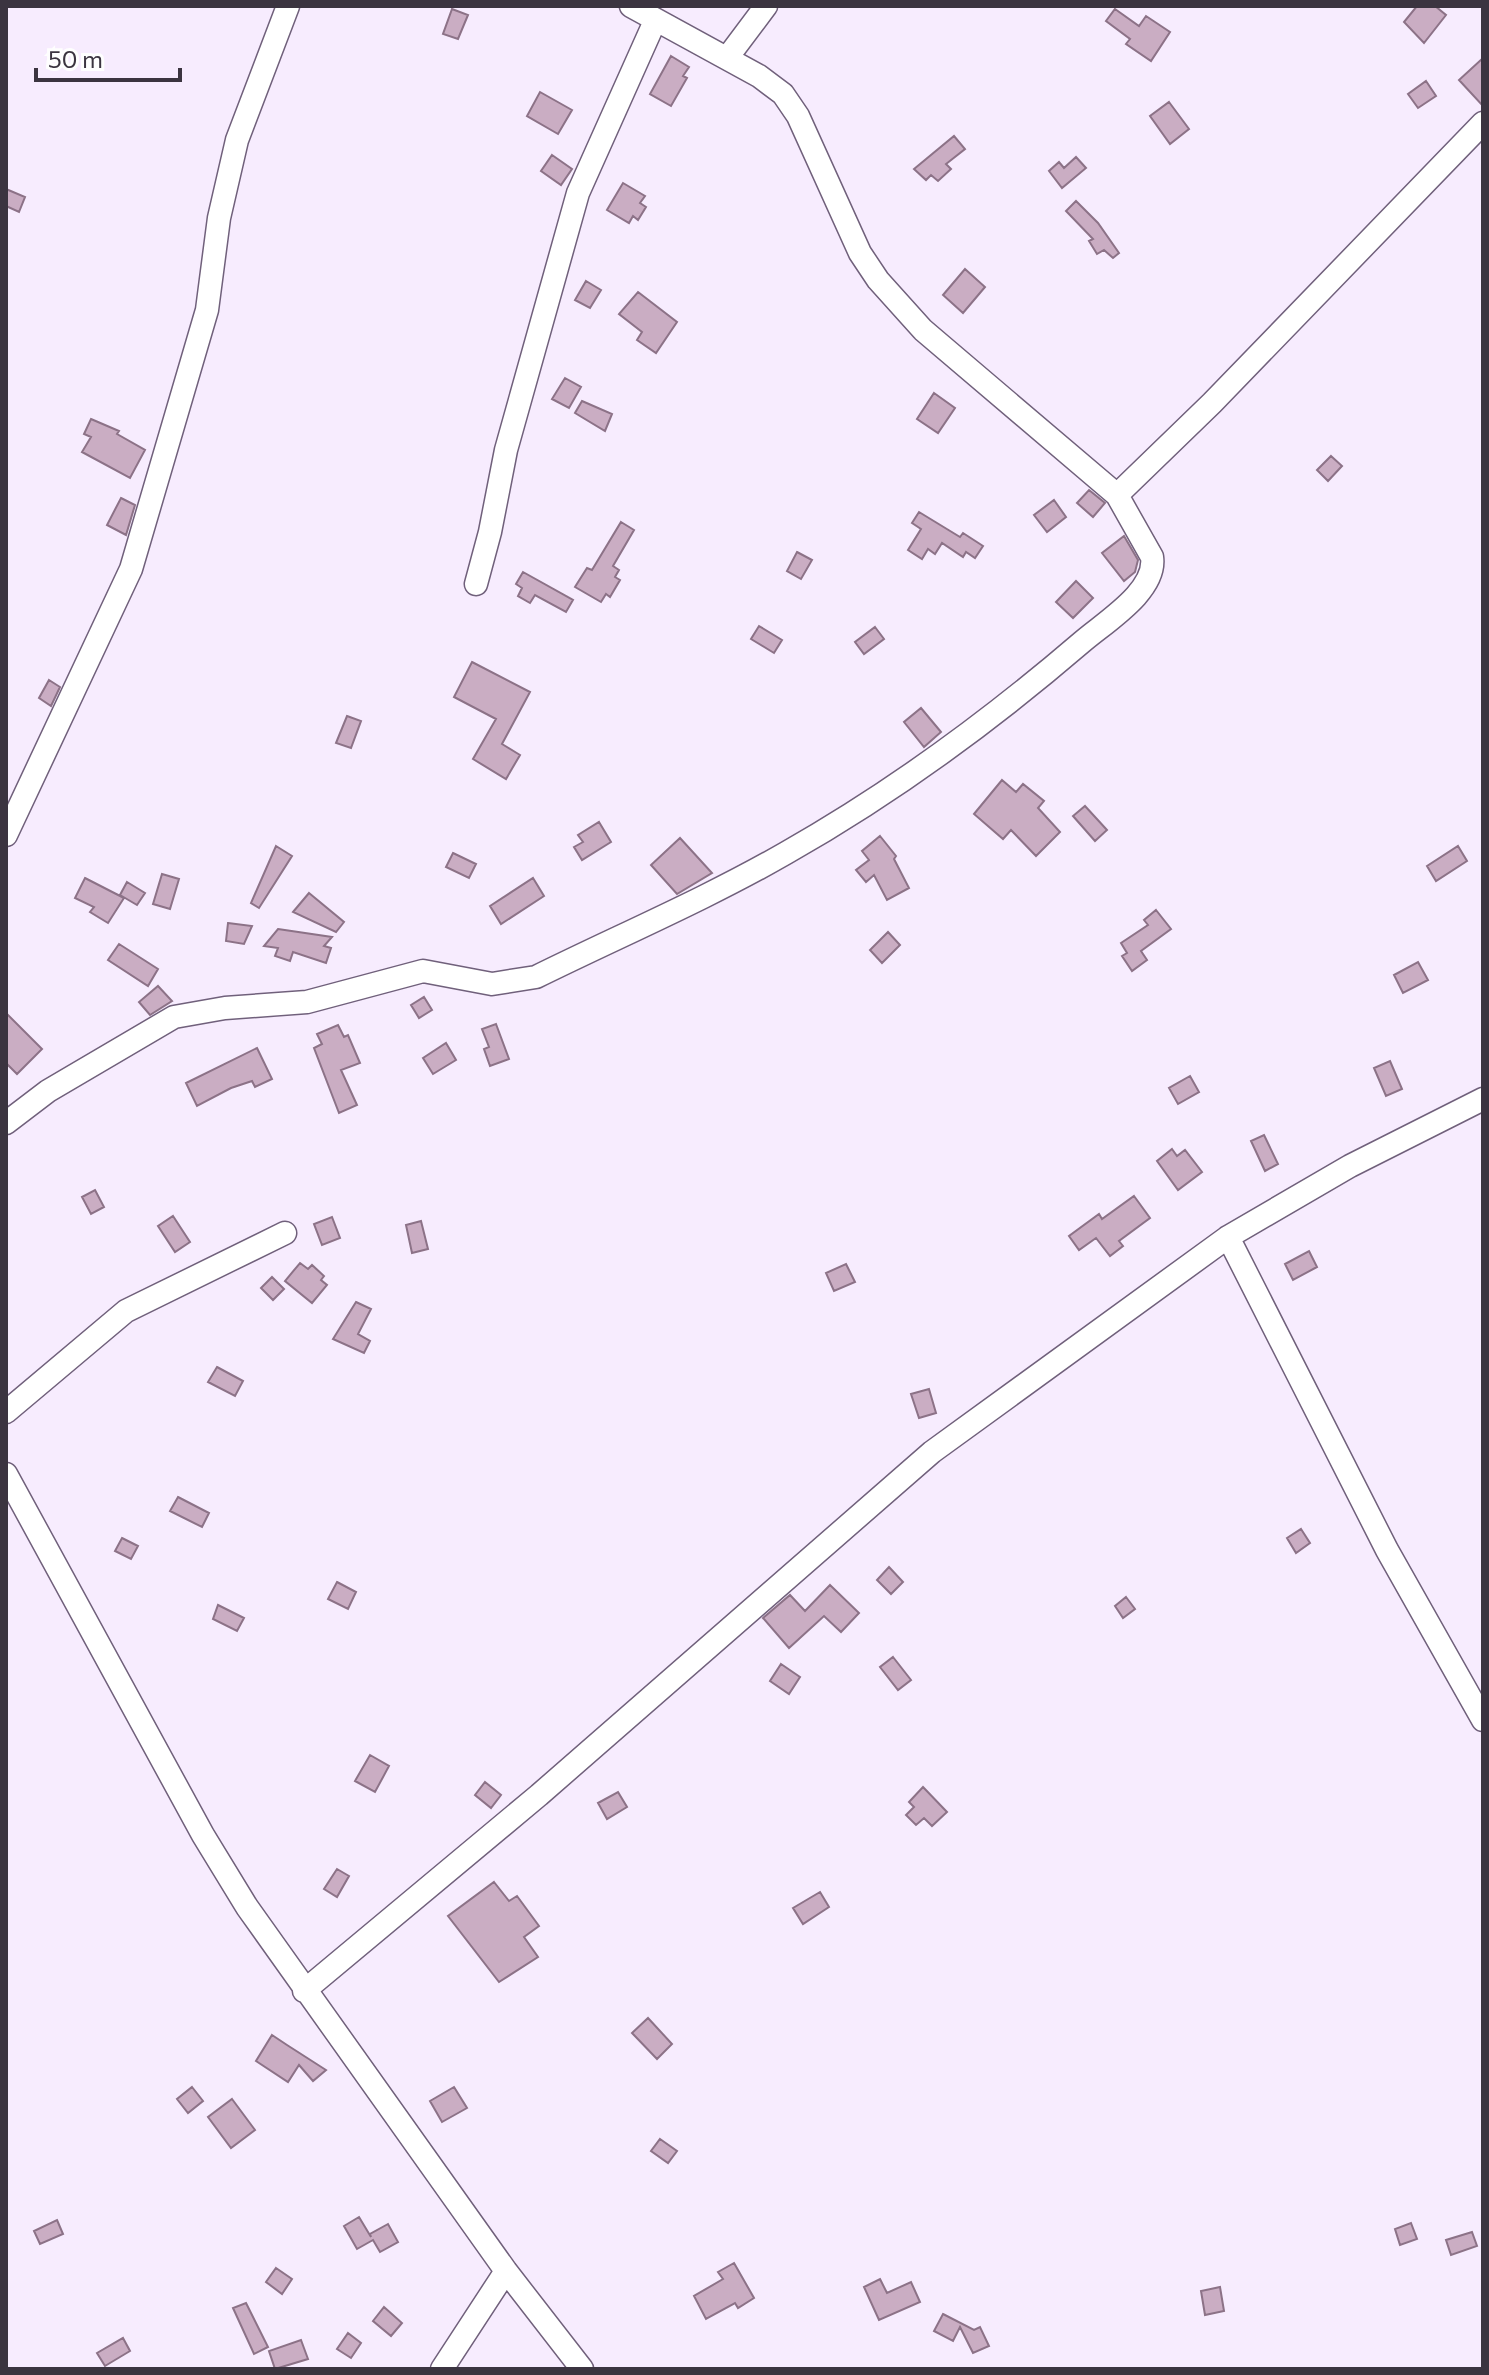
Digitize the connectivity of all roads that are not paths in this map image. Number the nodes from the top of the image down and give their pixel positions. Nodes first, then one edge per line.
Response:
1 (288, 6) edge
2 (631, 6) edge
3 (766, 6) edge
4 (655, 21) junction
5 (727, 58) junction
6 (1483, 123) edge
7 (1117, 495) junction
8 (476, 584) dead end
9 (6, 835) edge
10 (1483, 1099) edge
11 (6, 1123) edge
12 (285, 1233) dead end
13 (1228, 1237) junction
14 (6, 1412) edge
15 (6, 1474) edge
16 (1483, 1720) edge
17 (304, 1991) junction
18 (506, 2271) junction
19 (442, 2369) edge
20 (582, 2369) edge

1 - 9 street
2 - 4 street
3 - 5 street
4 - 5 street
4 - 8 street
5 - 7 street
6 - 7 street
7 - 11 street
10 - 13 street
12 - 14 street
13 - 16 street
13 - 17 street
15 - 17 street
17 - 18 street
18 - 19 street
18 - 20 street

